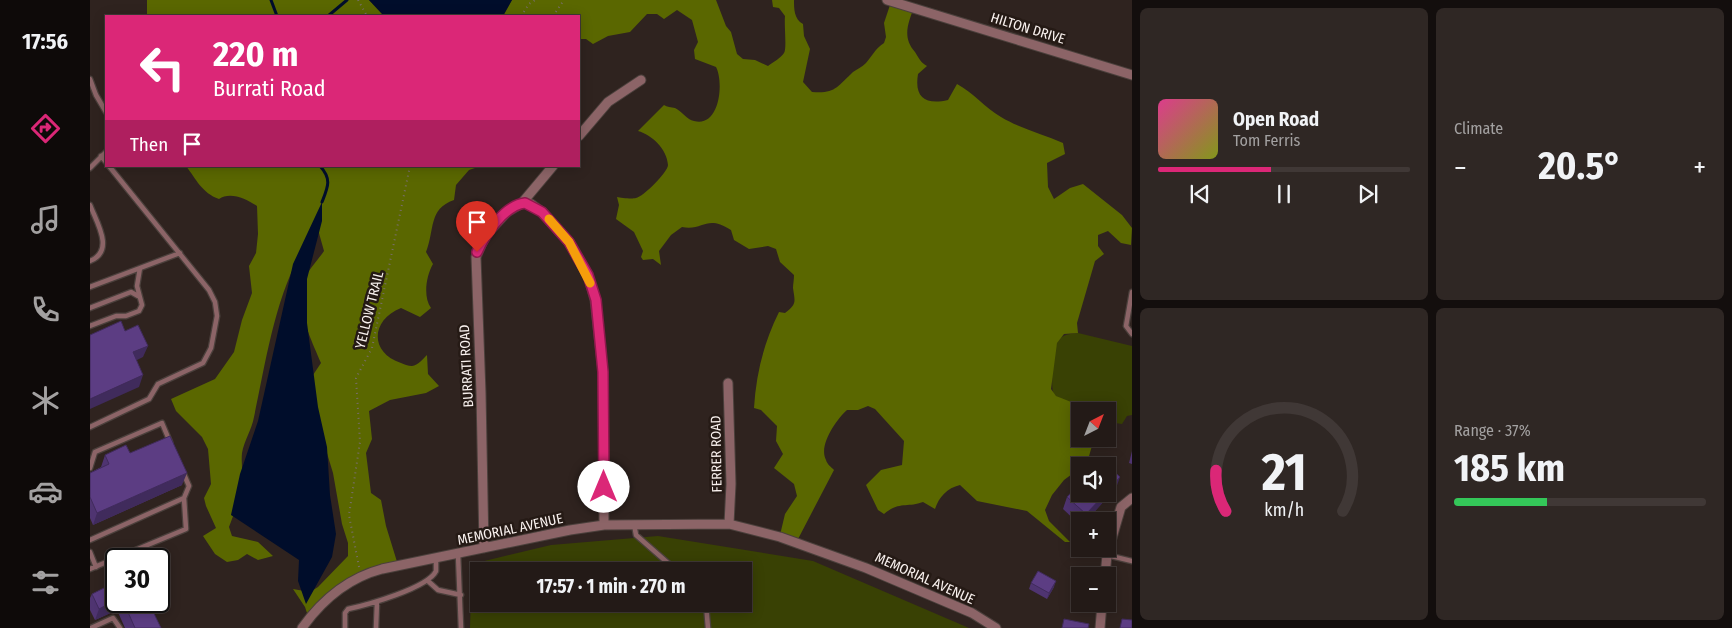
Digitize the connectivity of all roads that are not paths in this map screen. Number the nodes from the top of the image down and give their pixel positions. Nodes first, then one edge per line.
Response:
1 (887, 0) edge
2 (1132, 75) edge
3 (90, 79) edge
4 (641, 80) dead end
5 (105, 110) edge
6 (580, 135) edge
7 (105, 153) edge
8 (101, 156) junction
9 (105, 161) edge
10 (110, 167) edge
11 (552, 167) edge
12 (90, 168) edge
13 (522, 203) junction
14 (90, 205) edge
15 (180, 253) junction
16 (90, 261) edge
17 (140, 268) junction
18 (90, 287) edge
19 (1132, 292) edge
20 (138, 296) junction
21 (90, 308) edge
22 (90, 326) edge
23 (1132, 334) edge
24 (728, 383) dead end
25 (90, 427) edge
26 (173, 450) edge
27 (90, 468) edge
28 (181, 468) edge
29 (184, 498) junction
30 (1132, 498) edge
31 (634, 524) junction
32 (729, 524) junction
33 (604, 525) junction
34 (1116, 525) edge
35 (90, 540) edge
36 (484, 548) junction
37 (90, 552) edge
38 (458, 554) junction
39 (1116, 557) edge
40 (436, 558) junction
41 (1132, 561) edge
42 (667, 562) edge
43 (96, 567) junction
44 (90, 569) edge
45 (428, 581) junction
46 (461, 595) junction
47 (377, 602) junction
48 (707, 612) edge
49 (1101, 612) edge
50 (91, 628) edge
51 (120, 628) edge
52 (302, 628) edge
53 (345, 628) edge
54 (376, 628) edge
55 (461, 628) edge
56 (708, 628) edge
57 (996, 628) edge
58 (1100, 628) edge

1 - 2 street, HILTON DRIVE
3 - 5 lane
4 - 6 street
7 - 8 lane
8 - 9 lane
8 - 12 lane
10 - 15 lane
11 - 13 street, BURRATI ROAD
13 - 33 street
13 - 36 street, BURRATI ROAD
14 - 16 lane
15 - 17 lane
15 - 25 lane
17 - 18 lane
17 - 20 lane
19 - 23 lane
20 - 21 lane
20 - 22 lane
24 - 32 street, FERRER ROAD
26 - 27 lane
28 - 29 lane
29 - 35 lane
29 - 43 lane
30 - 34 street
31 - 32 street, MEMORIAL AVENUE
31 - 33 street, MEMORIAL AVENUE
31 - 42 lane
32 - 57 street, MEMORIAL AVENUE
33 - 36 street, MEMORIAL AVENUE
36 - 38 street, MEMORIAL AVENUE
37 - 43 lane
38 - 40 street, MEMORIAL AVENUE
38 - 46 lane
39 - 41 lane
40 - 45 lane
40 - 52 street, MEMORIAL AVENUE
43 - 44 lane
45 - 46 lane
45 - 47 lane
46 - 55 lane
47 - 53 lane
47 - 54 lane
48 - 56 lane
49 - 58 street
50 - 51 lane

